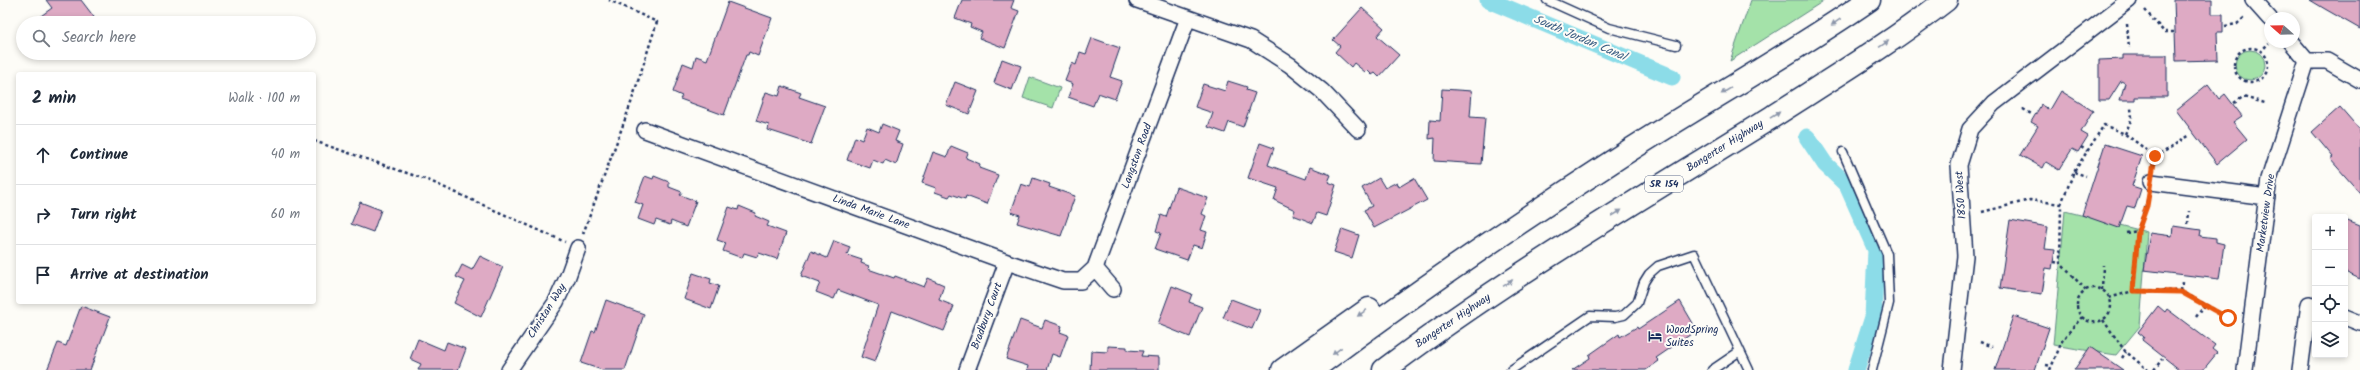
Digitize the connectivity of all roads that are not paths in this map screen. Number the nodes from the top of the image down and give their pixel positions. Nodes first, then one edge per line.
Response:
1 (1137, 0) edge
2 (1547, 0) edge
3 (1869, 0) edge
4 (1946, 0) edge
5 (2129, 0) edge
6 (2253, 0) edge
7 (2264, 12) edge
8 (1188, 18) junction
9 (1676, 45) dead end
10 (2296, 48) edge
11 (2307, 60) junction
12 (2360, 80) edge
13 (1358, 129) dead end
14 (645, 130) dead end
15 (1843, 152) dead end
16 (1611, 162) junction
17 (2151, 182) road end
18 (2266, 197) junction
19 (578, 248) road end
20 (1007, 262) junction
21 (1095, 268) junction
22 (1113, 289) dead end
23 (2312, 305) edge
24 (2348, 318) edge
25 (2360, 323) edge
26 (1423, 340) junction
27 (1740, 351) junction
28 (509, 370) edge
29 (967, 370) edge
30 (1283, 370) edge
31 (1312, 370) edge
32 (1384, 370) edge
33 (1393, 370) edge
34 (1511, 370) edge
35 (1712, 370) edge
36 (1748, 370) edge
37 (1872, 370) edge
38 (1952, 370) edge
39 (2245, 370) edge
40 (2300, 370) edge

1 - 8 street
2 - 9 lane
3 -> 16 highway
26 -> 4 highway, Bangerter Highway / SR 154
5 - 38 street, 1850 West
6 - 7 street
8 - 13 street
8 - 21 street, Langston Road
10 - 11 street
11 - 12 street
11 - 18 street, Marketview Drive
14 - 20 street, Linda Marie Lane
15 - 37 lane
16 -> 30 highway
16 -> 31 highway
17 - 18 street
18 - 39 street, Marketview Drive
19 - 28 street, Christan Way
20 - 21 street, Linda Marie Lane
20 - 29 street, Bradbury Court
21 - 22 street
23 - 40 street
24 - 25 street
26 - 32 highway, Bangerter Highway / SR 154
26 - 33 highway
27 - 34 lane
27 - 35 lane
27 - 36 lane

